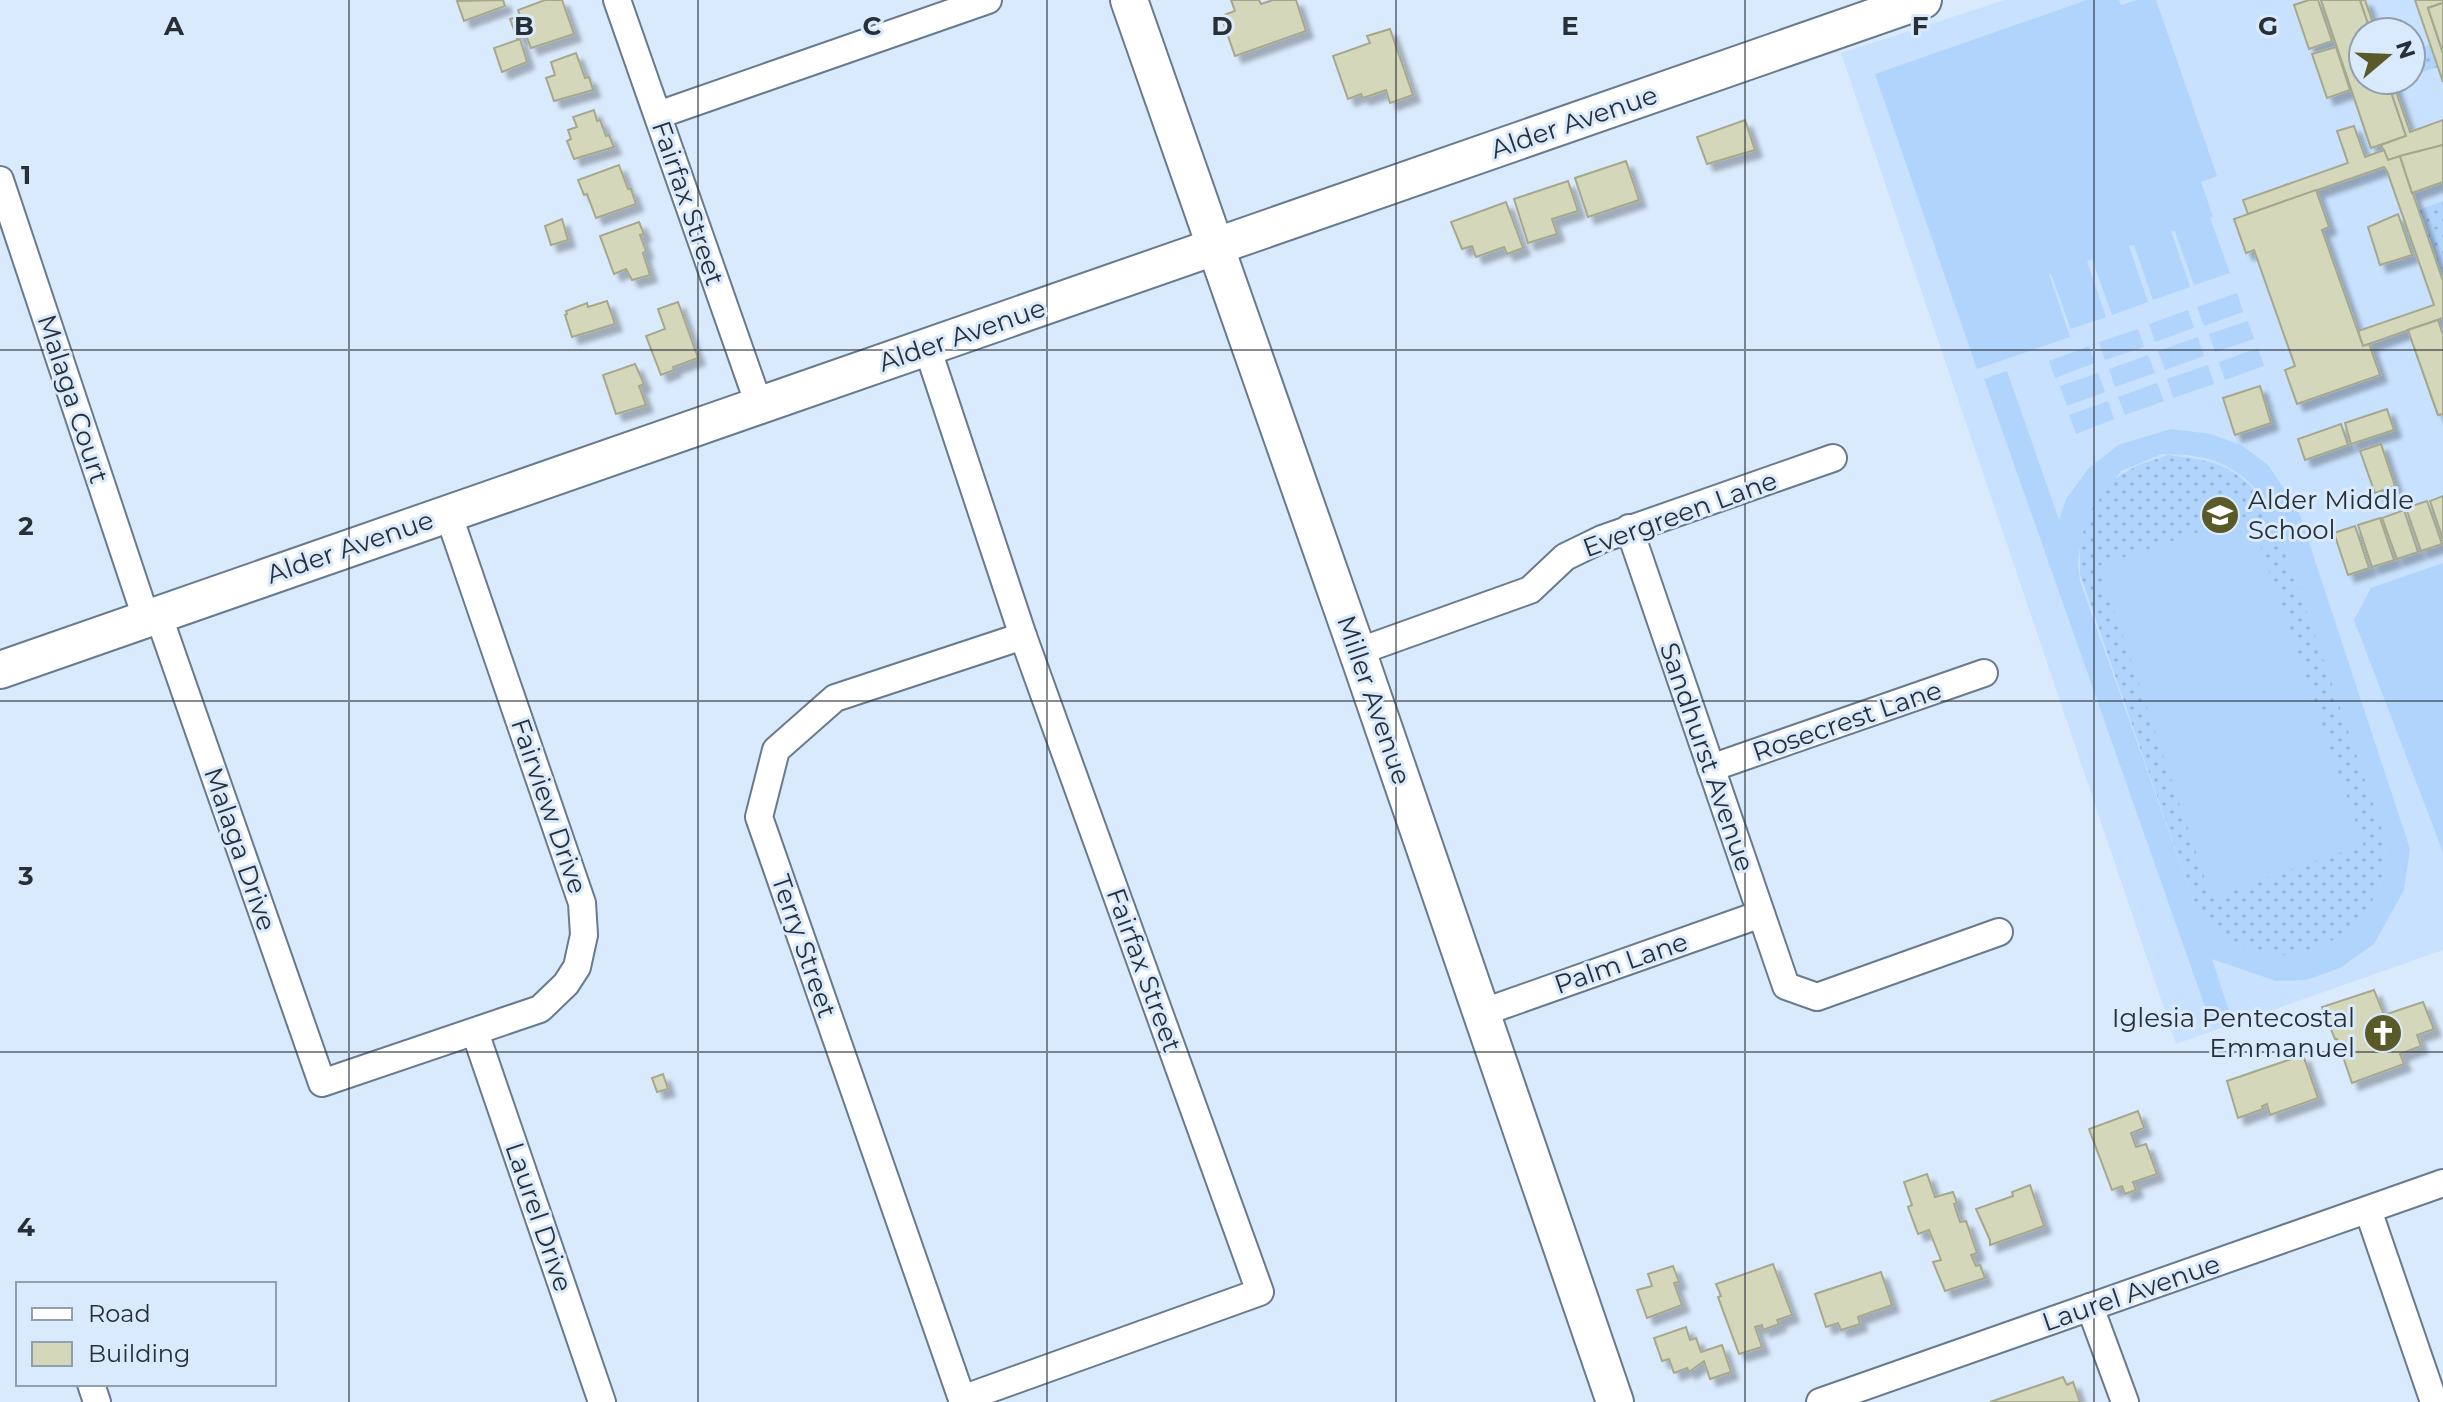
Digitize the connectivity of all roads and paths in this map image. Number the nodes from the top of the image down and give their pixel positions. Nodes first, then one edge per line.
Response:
1 (617, 0) edge
2 (988, 0) edge
3 (1129, 0) edge
4 (1923, 0) edge
5 (658, 115) junction
6 (0, 180) edge
7 (1215, 247) junction
8 (927, 347) junction
9 (759, 405) junction
10 (1833, 458) dead end
11 (448, 513) junction
12 (1629, 528) junction
13 (152, 616) junction
14 (1023, 636) junction
15 (1357, 652) junction
16 (0, 670) edge
17 (1984, 673) dead end
18 (1711, 768) junction
19 (1761, 914) junction
20 (1999, 932) dead end
21 (1481, 1013) junction
22 (475, 1032) junction
23 (322, 1083) joint
24 (2443, 1183) edge
25 (2368, 1210) junction
26 (2090, 1307) junction
27 (962, 1400) edge
28 (602, 1402) edge
29 (1615, 1402) edge
30 (1820, 1402) edge
31 (2125, 1402) edge
32 (2434, 1402) edge

1 - 5 street, Fairfax Street
2 - 5 street
3 - 7 main road, Miller Avenue
4 - 7 main road, Alder Avenue
5 - 9 street, Fairfax Street
6 - 13 street, Malaga Court
7 - 8 main road, Alder Avenue
7 - 15 main road, Miller Avenue
8 - 9 main road, Alder Avenue
8 - 14 street, Fairfax Street
9 - 11 main road, Alder Avenue
10 - 12 street, Evergreen Lane
11 - 13 main road, Alder Avenue
11 - 22 street, Fairview Drive
12 - 15 street, Evergreen Lane
12 - 18 street, Sandhurst Avenue
13 - 16 main road, Alder Avenue
13 - 23 street, Malaga Drive
14 - 27 street, Terry Street
14 - 27 street, Fairfax Street
15 - 21 main road, Miller Avenue
17 - 18 street, Rosecrest Lane
18 - 19 street, Sandhurst Avenue
19 - 20 street, Sandhurst Avenue
19 - 21 street, Palm Lane
21 - 29 main road, Miller Avenue
22 - 23 street, Fairview Drive
22 - 28 street, Laurel Drive
24 - 25 street, Laurel Avenue
25 - 26 street, Laurel Avenue
25 - 32 street
26 - 30 street, Laurel Avenue
26 - 31 street

